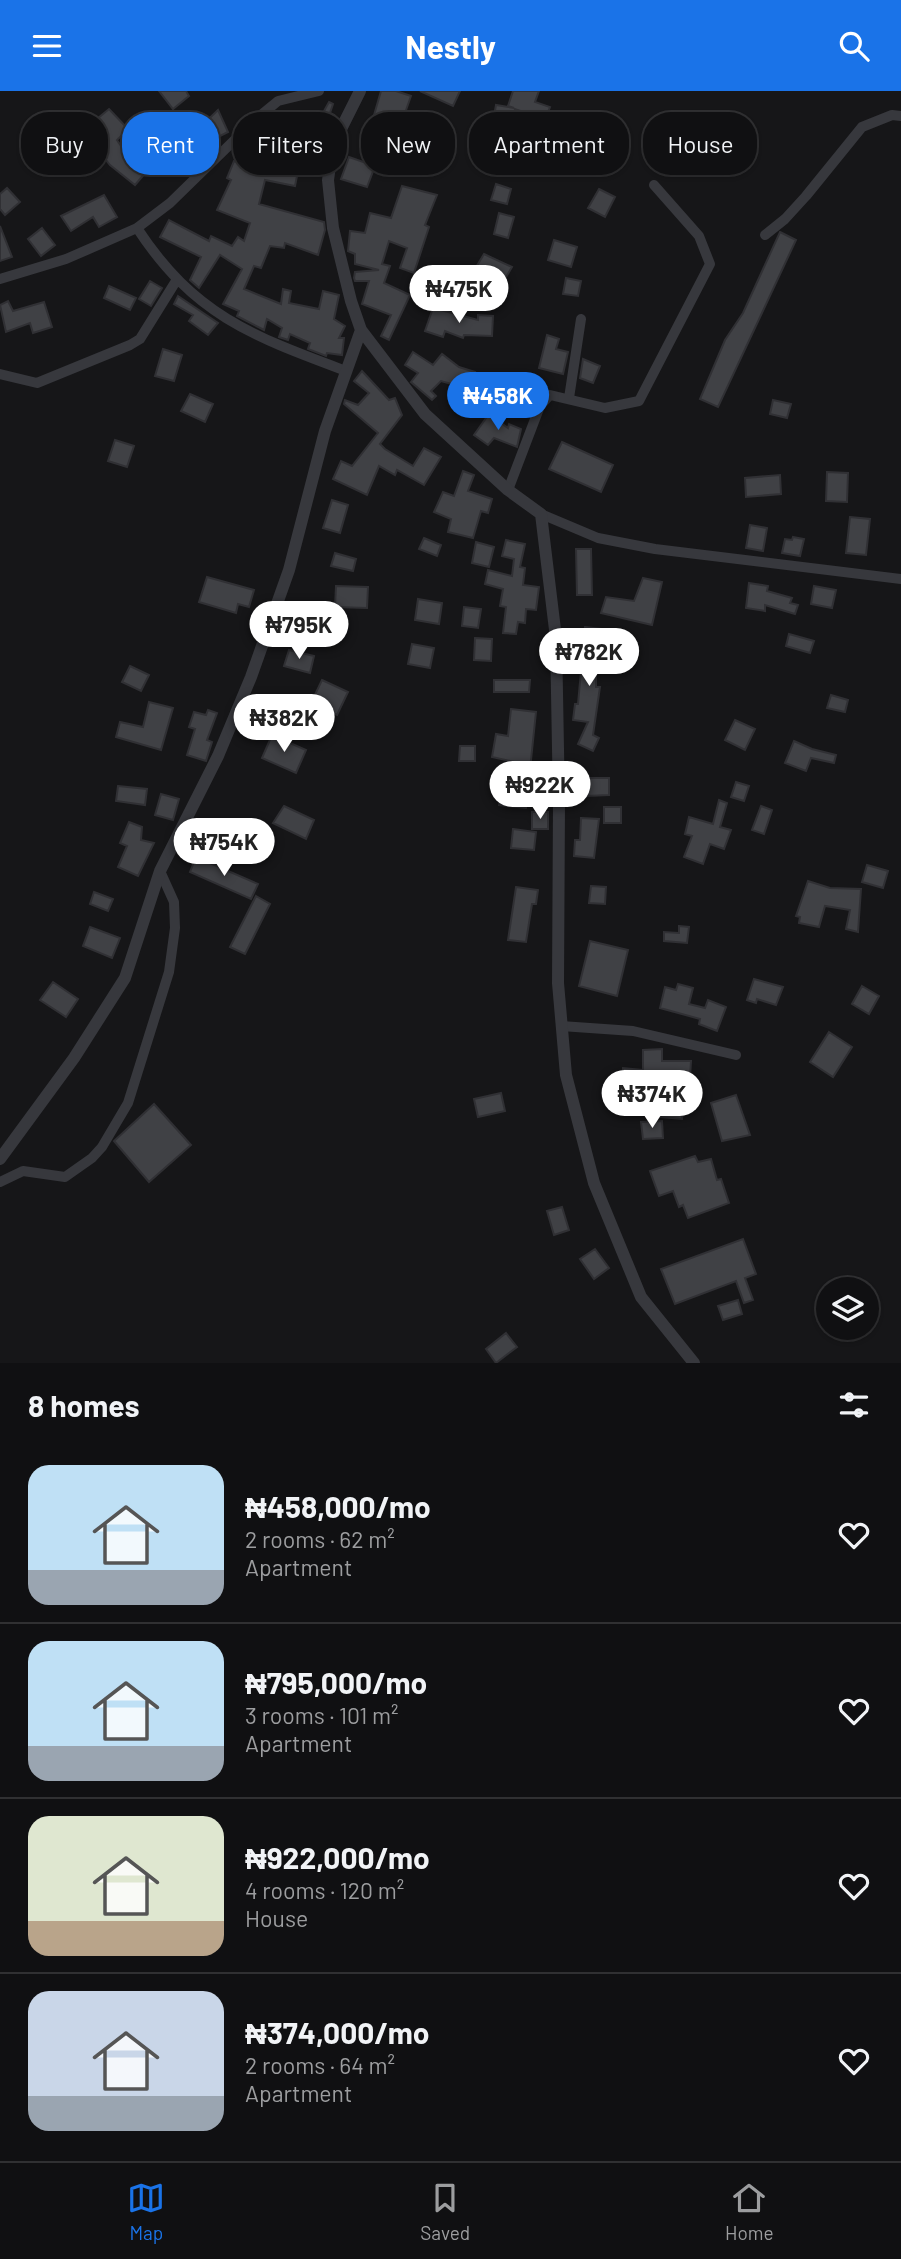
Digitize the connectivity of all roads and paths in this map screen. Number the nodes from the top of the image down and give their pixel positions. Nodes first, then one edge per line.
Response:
1 (319, 91) edge
2 (360, 91) edge
3 (901, 116) edge
4 (654, 185) dead end
5 (137, 228) junction
6 (765, 235) dead end
7 (0, 279) edge
8 (176, 281) junction
9 (581, 319) dead end
10 (362, 330) junction
11 (346, 371) junction
12 (0, 374) edge
13 (569, 398) junction
14 (508, 490) junction
15 (541, 514) junction
16 (901, 579) edge
17 (160, 871) junction
18 (561, 1026) junction
19 (737, 1055) dead end
20 (0, 1159) edge
21 (0, 1182) edge
22 (694, 1363) edge

1 - 5 street
2 - 10 street
3 - 6 street
4 - 13 street
5 - 7 street
5 - 8 street
8 - 11 street
8 - 12 street
9 - 13 street
10 - 11 street
10 - 14 street
11 - 17 street
13 - 14 street
14 - 15 street
15 - 16 street
15 - 18 street
17 - 20 street
17 - 21 street
18 - 19 street
18 - 22 street

